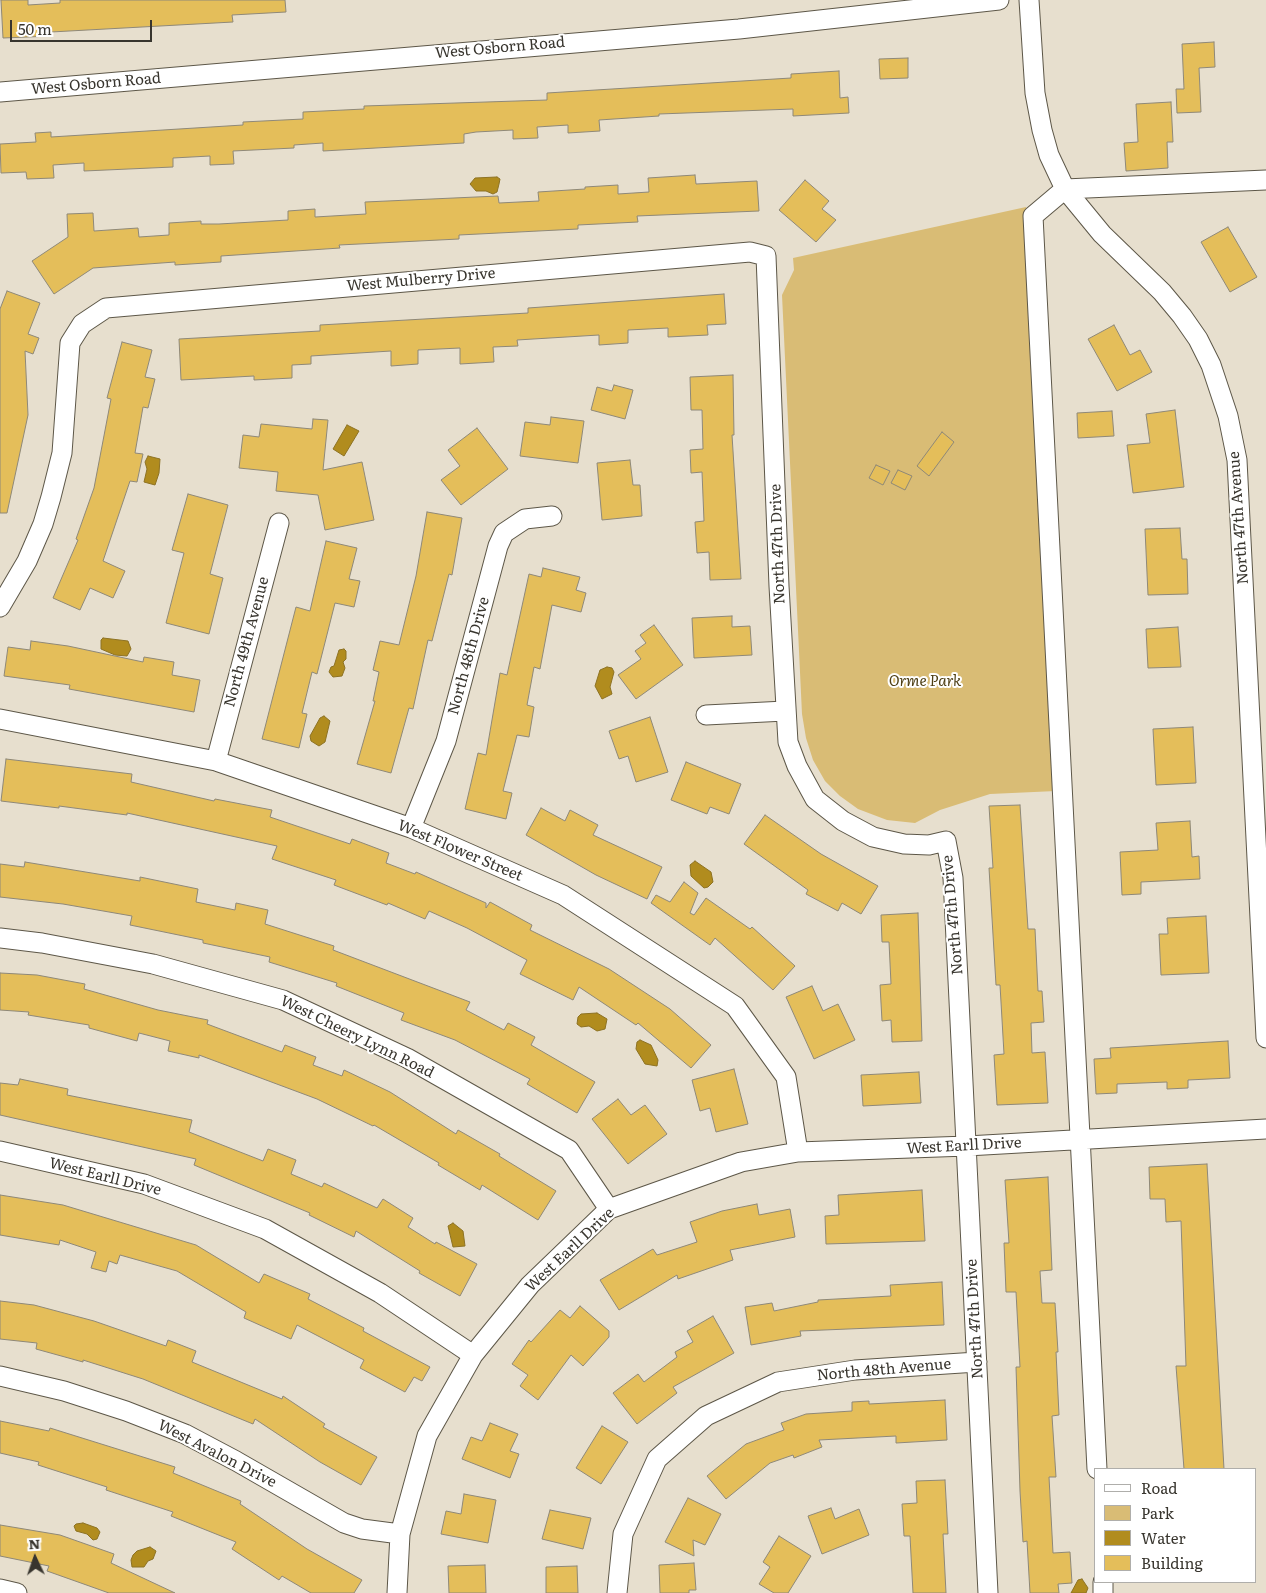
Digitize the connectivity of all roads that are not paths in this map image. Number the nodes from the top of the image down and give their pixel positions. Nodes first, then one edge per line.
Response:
1 (999, 0) edge
2 (1029, 0) edge
3 (0, 92) edge
4 (1266, 180) edge
5 (1065, 189) junction
6 (766, 256) joint
7 (552, 516) dead end
8 (279, 523) dead end
9 (0, 607) edge
10 (785, 711) junction
11 (706, 715) dead end
12 (0, 719) edge
13 (216, 761) junction
14 (412, 828) junction
15 (0, 938) edge
16 (1266, 1038) edge
17 (1266, 1129) edge
18 (1082, 1139) junction
19 (967, 1146) junction
20 (0, 1151) edge
21 (798, 1152) junction
22 (609, 1210) junction
23 (473, 1354) junction
24 (977, 1362) junction
25 (0, 1376) edge
26 (1097, 1468) edge
27 (400, 1534) junction
28 (0, 1589) edge
29 (17, 1593) edge
30 (397, 1593) edge
31 (617, 1593) edge
32 (988, 1593) edge

1 - 3 street, West Osborn Road
2 - 5 street, North 47th Avenue
4 - 5 street
5 - 16 street, North 47th Avenue
5 - 18 street
6 - 9 street, West Mulberry Drive
6 - 10 street, North 47th Drive
7 - 14 street, North 48th Drive
8 - 13 street, North 49th Avenue
10 - 11 street
10 - 19 street, North 47th Drive
12 - 13 street, West Flower Street
13 - 14 street, West Flower Street
14 - 21 street, West Flower Street
15 - 22 street, West Cheery Lynn Road
17 - 18 street, West Earll Drive
18 - 19 street, West Earll Drive
18 - 26 street
19 - 21 street, West Earll Drive
19 - 24 street, North 47th Drive
20 - 23 street, West Earll Drive
21 - 22 street, West Earll Drive
22 - 23 street, West Earll Drive
23 - 27 street
24 - 31 street, North 48th Avenue
24 - 32 street, North 47th Drive
25 - 27 street, West Avalon Drive
27 - 30 street
28 - 29 street

